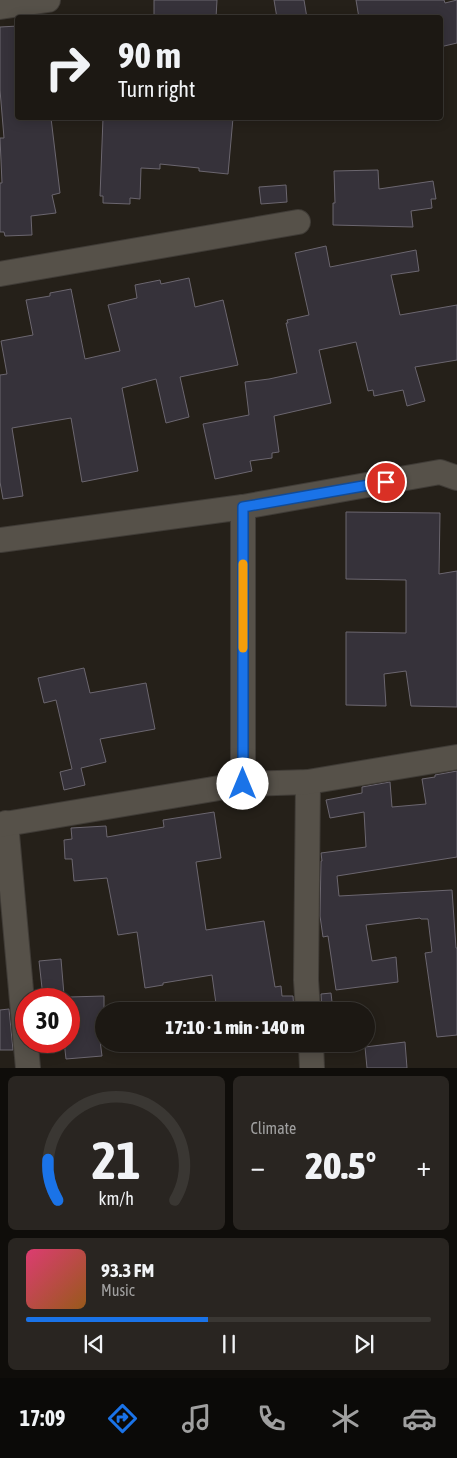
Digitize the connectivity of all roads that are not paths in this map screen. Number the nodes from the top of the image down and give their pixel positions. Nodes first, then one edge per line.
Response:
1 (48, 0) edge
2 (0, 7) edge
3 (298, 222) dead end
4 (0, 274) edge
5 (457, 478) edge
6 (243, 507) junction
7 (0, 540) edge
8 (457, 757) edge
9 (308, 782) junction
10 (243, 784) junction
11 (3, 824) edge
12 (307, 1002) edge
13 (311, 1052) edge
14 (28, 1068) edge
15 (312, 1068) edge

1 - 2 street
3 - 4 street
5 - 6 street
6 - 7 street
6 - 10 street
8 - 9 street
9 - 10 street
9 - 12 street
10 - 11 street
11 - 14 street
13 - 15 street

